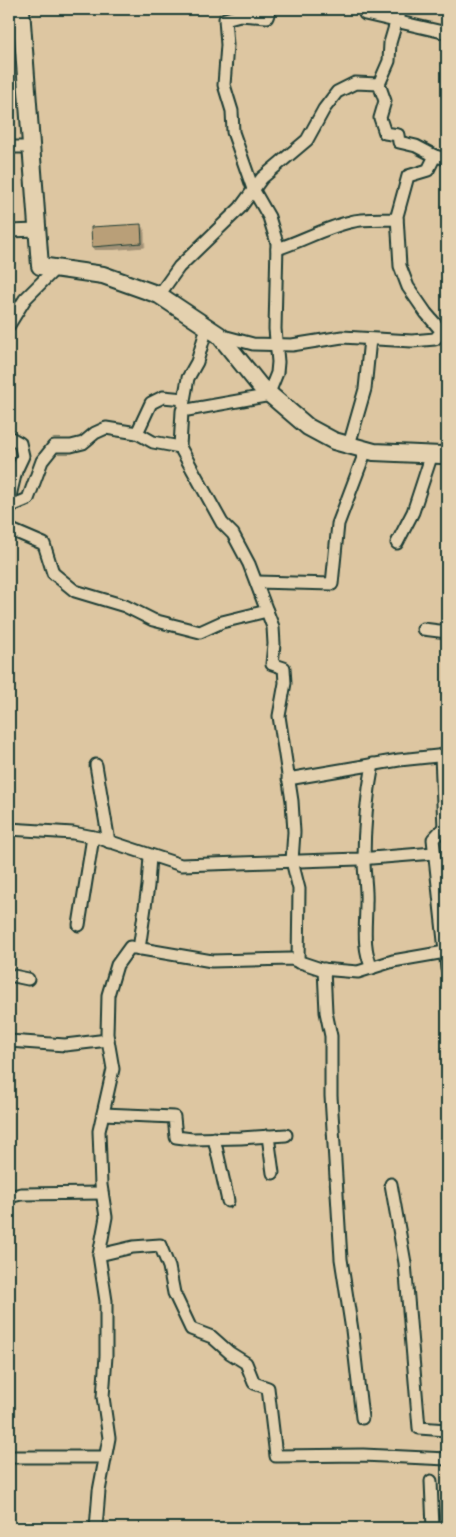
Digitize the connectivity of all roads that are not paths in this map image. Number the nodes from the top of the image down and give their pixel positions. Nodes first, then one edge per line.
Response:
1 (21, 9) edge
2 (270, 9) edge
3 (367, 9) edge
4 (400, 9) edge
5 (397, 21) junction
6 (447, 33) edge
7 (379, 84) junction
8 (9, 147) edge
9 (30, 147) junction
10 (435, 156) junction
11 (447, 158) edge
12 (253, 189) junction
13 (397, 220) junction
14 (37, 230) junction
15 (9, 231) edge
16 (277, 249) junction
17 (54, 270) junction
18 (159, 295) junction
19 (9, 325) edge
20 (446, 330) edge
21 (213, 332) junction
22 (370, 338) junction
23 (275, 344) junction
24 (270, 394) junction
25 (183, 405) junction
26 (137, 433) junction
27 (9, 438) edge
28 (349, 445) junction
29 (180, 447) junction
30 (366, 450) junction
31 (440, 453) edge
32 (9, 500) edge
33 (9, 507) edge
34 (9, 529) edge
35 (397, 543) dead end
36 (257, 582) junction
37 (268, 611) junction
38 (423, 629) dead end
39 (447, 632) edge
40 (444, 755) edge
41 (373, 764) junction
42 (96, 765) dead end
43 (288, 779) junction
44 (446, 826) edge
45 (9, 829) edge
46 (93, 837) junction
47 (109, 842) junction
48 (434, 853) junction
49 (150, 856) junction
50 (364, 859) junction
51 (292, 861) junction
52 (79, 925) dead end
53 (139, 949) junction
54 (445, 952) junction
55 (298, 962) junction
56 (372, 968) junction
57 (324, 969) junction
58 (447, 969) edge
59 (9, 975) edge
60 (28, 980) dead end
61 (108, 1040) junction
62 (9, 1041) edge
63 (102, 1114) junction
64 (286, 1135) dead end
65 (268, 1136) junction
66 (214, 1138) junction
67 (273, 1172) dead end
68 (391, 1184) dead end
69 (102, 1193) junction
70 (9, 1197) edge
71 (228, 1201) dead end
72 (99, 1255) junction
73 (362, 1418) dead end
74 (447, 1430) edge
75 (9, 1457) edge
76 (106, 1457) junction
77 (447, 1459) edge
78 (431, 1480) dead end
79 (96, 1528) edge
80 (432, 1528) edge

1 - 9 street
2 - 12 street
3 - 5 street
4 - 5 street
5 - 6 street
5 - 7 street
7 - 10 street
7 - 12 street
8 - 9 street
9 - 14 street
10 - 11 street
10 - 13 street
12 - 16 street
12 - 18 street
13 - 16 street
13 - 20 street
14 - 15 street
14 - 17 street
16 - 23 street
17 - 18 street
17 - 19 street
18 - 21 street
20 - 22 street
21 - 23 street
21 - 24 street
21 - 25 street
22 - 23 street
22 - 28 street
23 - 24 street
24 - 25 street
24 - 28 street
25 - 26 street
25 - 29 street
26 - 29 street
26 - 33 street
27 - 32 street
28 - 30 street
29 - 36 street
30 - 31 street
30 - 36 street
31 - 35 street
34 - 37 street
36 - 37 street
37 - 43 street
38 - 39 street
40 - 41 street
40 - 44 street
41 - 43 street
41 - 50 street
42 - 47 street
43 - 51 street
44 - 48 street
45 - 46 street
46 - 47 street
46 - 52 street
47 - 49 street
48 - 50 street
48 - 54 street
49 - 51 street
49 - 53 street
50 - 51 street
50 - 56 street
51 - 55 street
53 - 55 street
53 - 61 street
54 - 56 street
54 - 58 street
55 - 57 street
56 - 57 street
57 - 73 street
59 - 60 street
61 - 62 street
61 - 63 street
63 - 66 street
63 - 69 street
64 - 65 street
65 - 66 street
65 - 67 street
66 - 71 street
68 - 74 street
69 - 70 street
69 - 72 street
72 - 76 street
72 - 77 street
75 - 76 street
76 - 79 street
78 - 80 street

